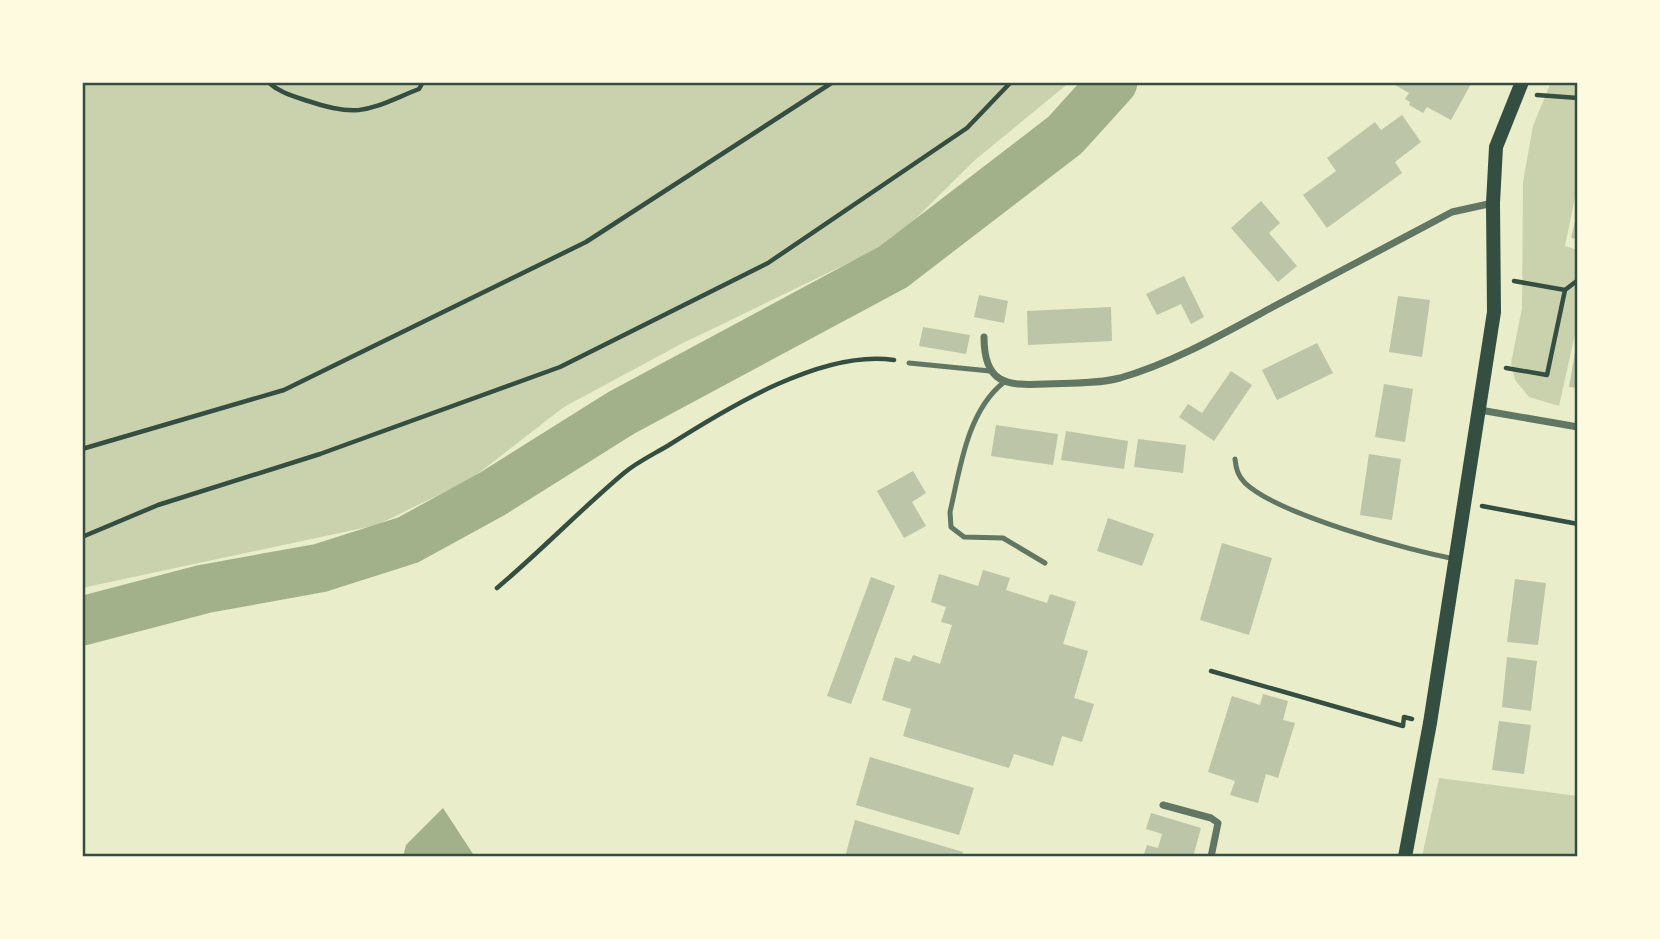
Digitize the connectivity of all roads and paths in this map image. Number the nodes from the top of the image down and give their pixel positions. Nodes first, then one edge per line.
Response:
1 (268, 82) edge
2 (423, 82) edge
3 (833, 82) edge
4 (1011, 82) edge
5 (1520, 86) edge
6 (1578, 98) edge
7 (1493, 203) junction
8 (1496, 278) junction
9 (1578, 280) edge
10 (1564, 290) junction
11 (984, 337) dead end
12 (909, 363) joint
13 (1487, 364) junction
14 (990, 371) junction
15 (1003, 383) junction
16 (1480, 410) junction
17 (1578, 427) edge
18 (82, 449) edge
19 (1235, 459) dead end
20 (1465, 502) junction
21 (1578, 524) edge
22 (82, 537) edge
23 (1456, 559) junction
24 (1045, 563) dead end
25 (497, 588) dead end
26 (1211, 671) dead end
27 (1430, 723) junction
28 (1163, 805) dead end
29 (1211, 857) edge
30 (1405, 857) edge

1 - 2 path
3 - 18 path
4 - 22 path
5 - 6 path
5 - 7 main road
7 - 8 main road
7 - 15 street
8 - 10 path
8 - 13 main road
9 - 10 path
10 - 13 path
11 - 14 street
12 - 14 lane
12 - 25 path
13 - 16 main road
14 - 15 street
15 - 24 lane
16 - 17 street
16 - 20 main road
19 - 23 lane
20 - 21 path
20 - 23 main road
23 - 27 main road
26 - 27 path
27 - 30 main road
28 - 29 street

